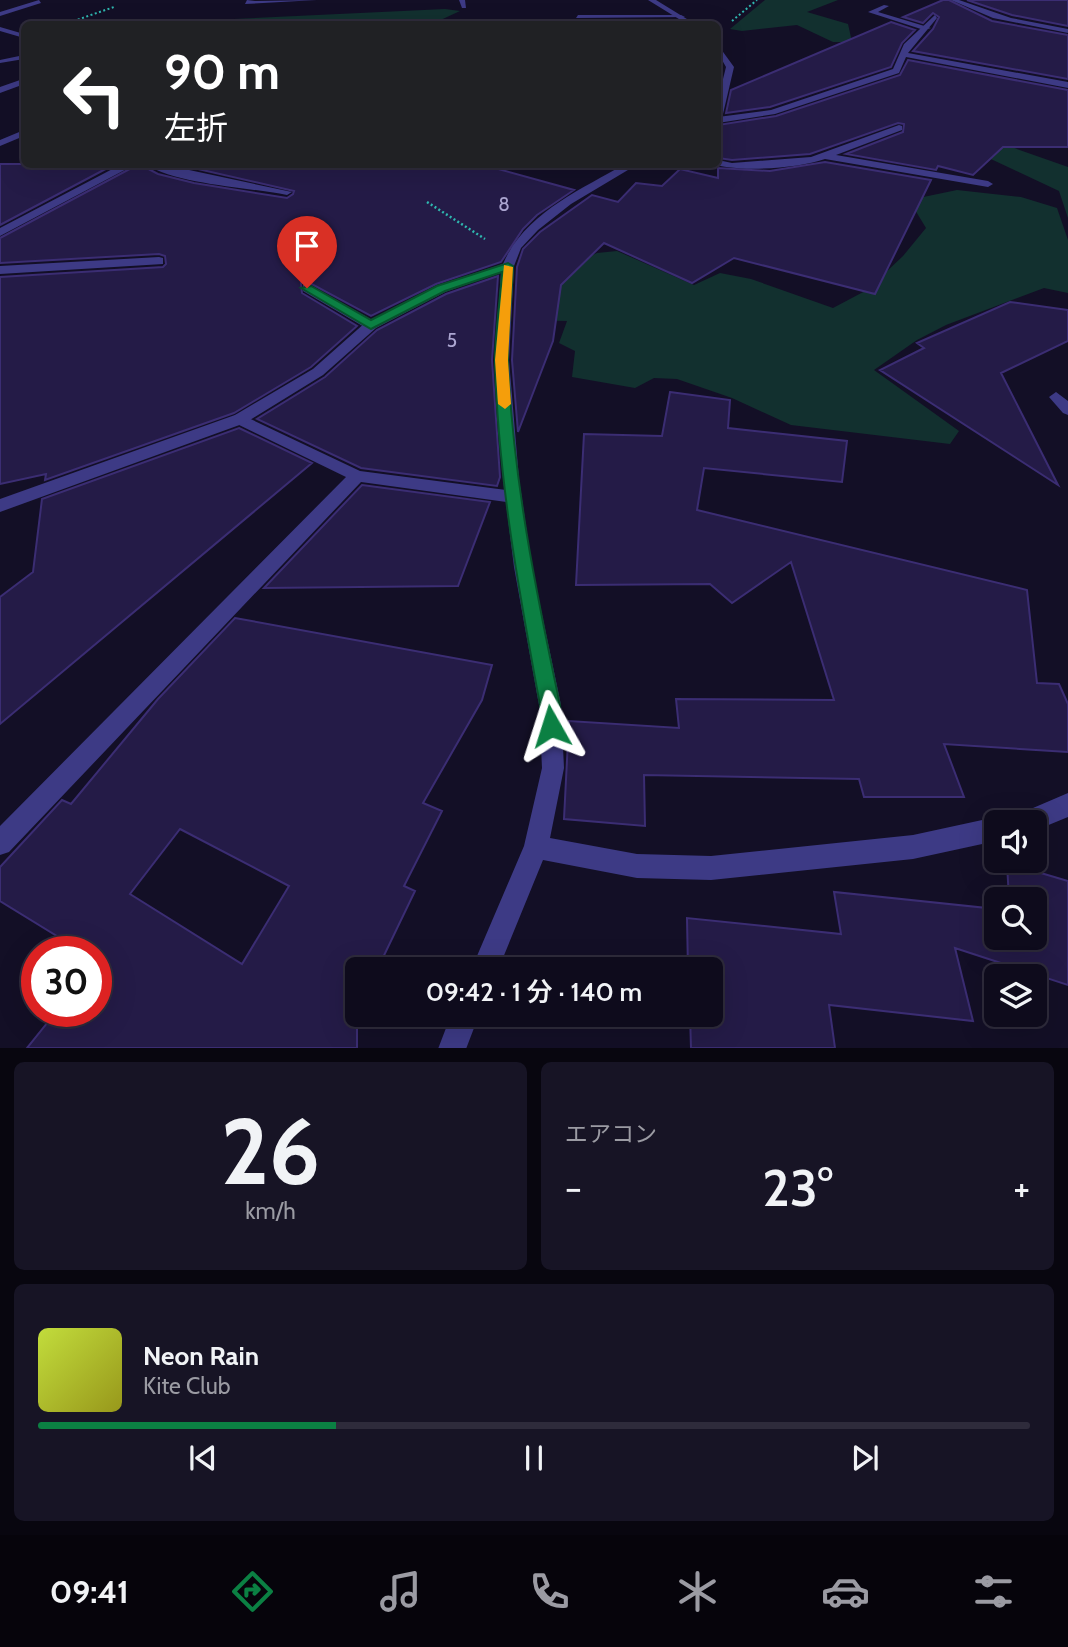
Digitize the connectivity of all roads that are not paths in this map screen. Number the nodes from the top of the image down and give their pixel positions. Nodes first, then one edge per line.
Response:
1 (252, 0) edge
2 (314, 0) edge
3 (651, 0) edge
4 (954, 0) edge
5 (39, 2) dead end
6 (886, 6) dead end
7 (0, 15) edge
8 (578, 17) dead end
9 (681, 17) junction
10 (935, 17) dead end
11 (687, 21) edge
12 (927, 28) junction
13 (0, 29) edge
14 (1068, 31) edge
15 (21, 35) edge
16 (721, 54) edge
17 (903, 54) junction
18 (21, 58) edge
19 (3, 62) dead end
20 (21, 84) edge
21 (1068, 85) edge
22 (0, 90) edge
23 (721, 102) edge
24 (721, 120) edge
25 (899, 128) dead end
26 (21, 133) edge
27 (0, 143) edge
28 (827, 156) junction
29 (721, 164) edge
30 (123, 168) edge
31 (160, 168) edge
32 (626, 168) edge
33 (988, 184) dead end
34 (287, 192) dead end
35 (0, 233) edge
36 (159, 261) dead end
37 (500, 269) junction
38 (0, 270) edge
39 (307, 288) dead end
40 (371, 325) junction
41 (1056, 397) dead end
42 (1068, 410) edge
43 (240, 419) junction
44 (357, 476) junction
45 (513, 497) junction
46 (0, 506) edge
47 (1068, 805) edge
48 (1047, 814) edge
49 (984, 832) edge
50 (0, 843) edge
51 (536, 847) junction
52 (489, 957) edge
53 (460, 1027) edge
54 (452, 1048) edge

1 - 2 street
3 - 9 street
4 - 14 street
5 - 7 street
6 - 12 street
8 - 9 street
9 - 11 street
10 - 12 street
12 - 17 street
13 - 15 street
16 - 23 street
17 - 21 street
17 - 24 street
18 - 19 street
20 - 22 street
25 - 28 street
26 - 27 street
28 - 29 street
28 - 33 street
30 - 35 street
31 - 34 street
32 - 37 street
36 - 38 street
37 - 40 street
37 - 45 street
39 - 40 street
40 - 43 street
41 - 42 street
43 - 44 street
43 - 46 street
44 - 45 street
44 - 50 street
45 - 51 street
47 - 48 street
49 - 51 street
51 - 52 street
53 - 54 street

